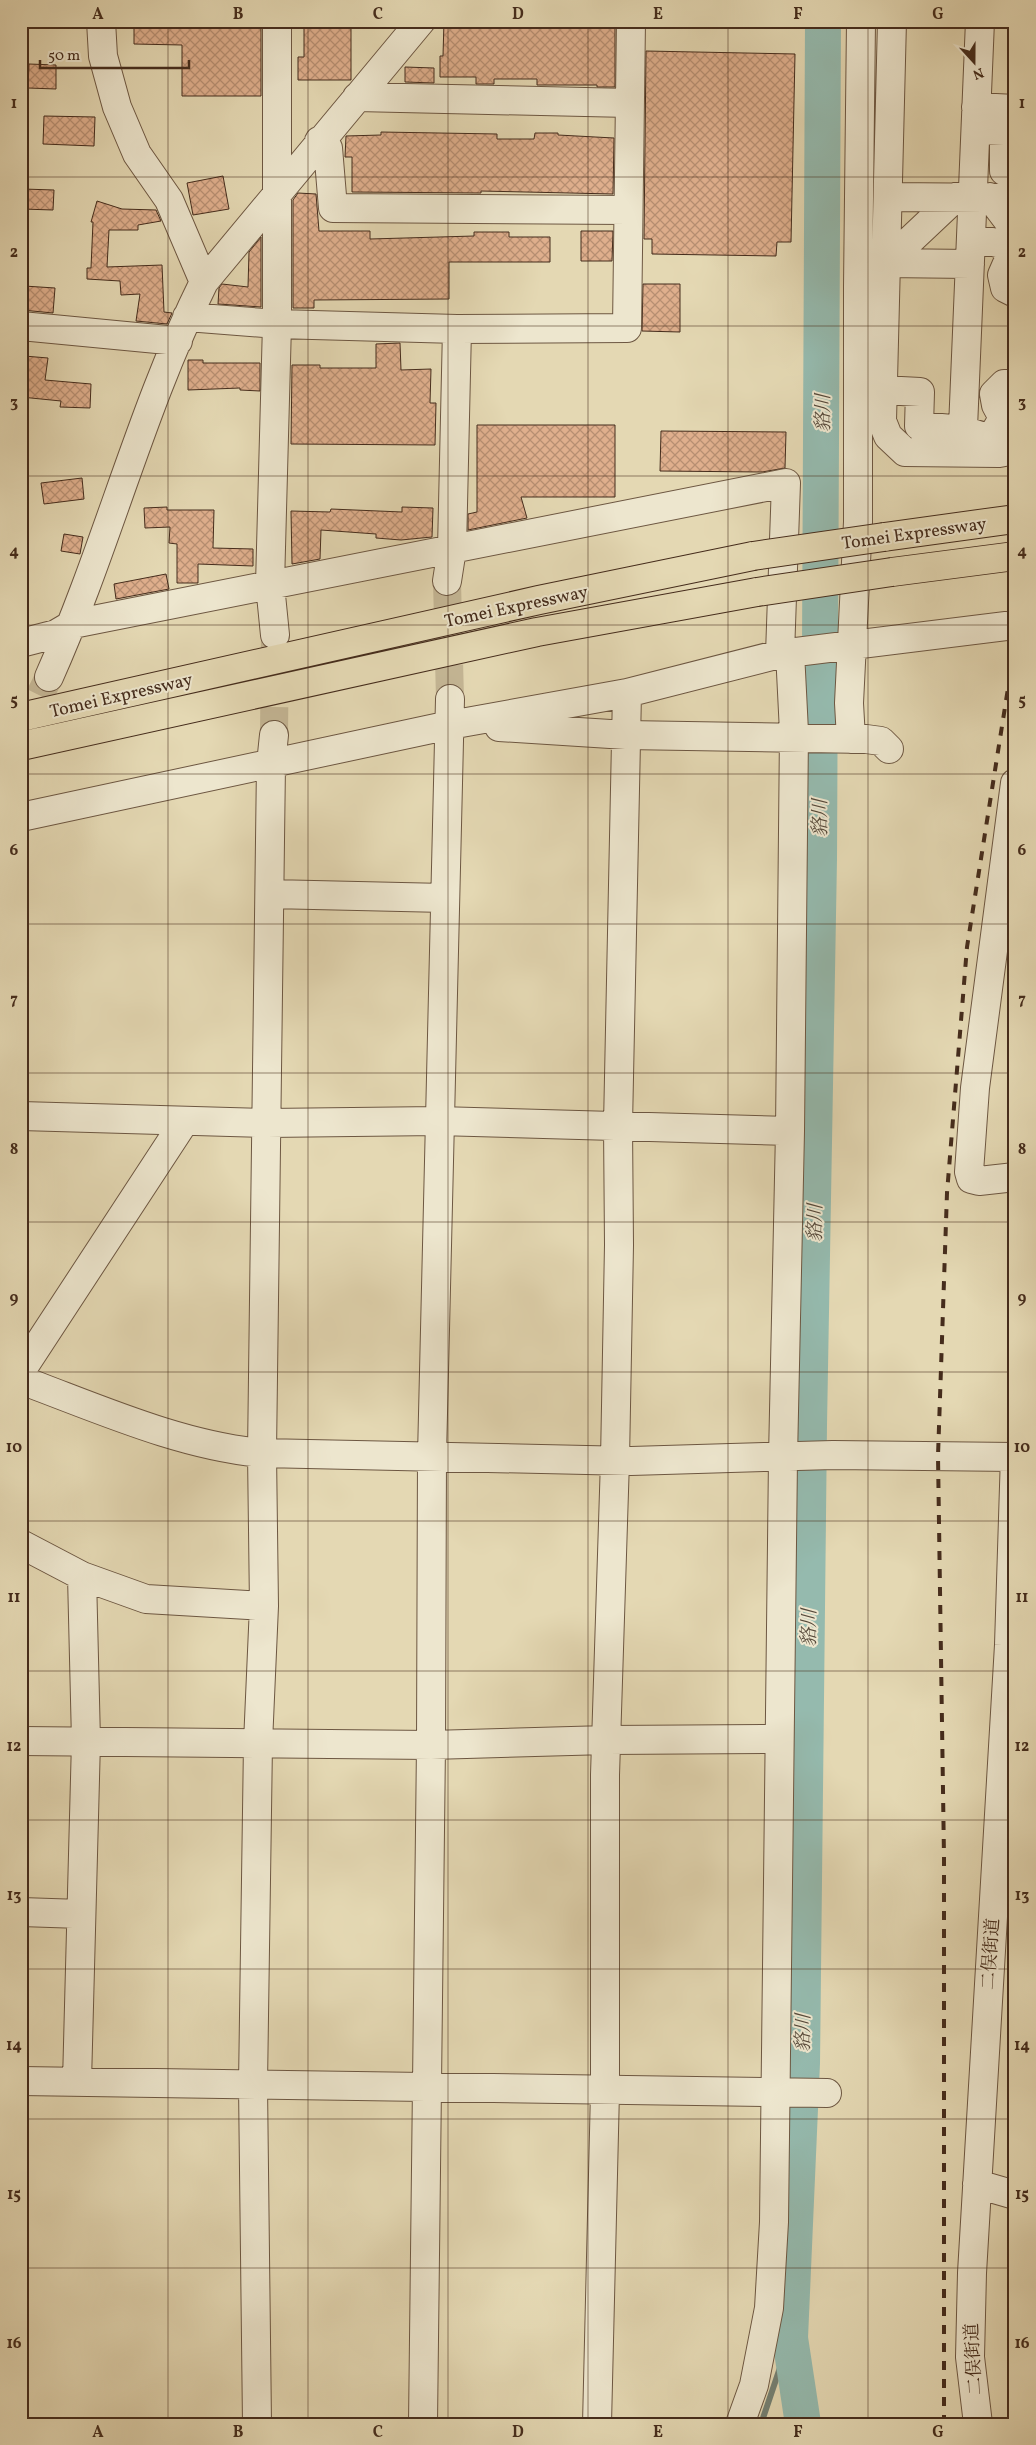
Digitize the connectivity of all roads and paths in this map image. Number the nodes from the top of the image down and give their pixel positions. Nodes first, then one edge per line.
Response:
1 (101, 21) edge
2 (277, 21) edge
3 (422, 21) edge
4 (631, 21) edge
5 (861, 21) edge
6 (892, 21) edge
7 (980, 21) edge
8 (357, 97) junction
9 (630, 103) junction
10 (1012, 112) edge
11 (976, 118) junction
12 (320, 141) junction
13 (1015, 172) edge
14 (276, 194) junction
15 (888, 197) junction
16 (983, 197) edge
17 (628, 210) junction
18 (1015, 230) edge
19 (970, 253) junction
20 (886, 263) junction
21 (204, 282) junction
22 (1015, 293) edge
23 (277, 324) junction
24 (21, 326) edge
25 (183, 329) junction
26 (457, 329) junction
27 (1015, 384) edge
28 (882, 390) junction
29 (962, 441) junction
30 (1015, 450) edge
31 (1015, 518) edge
32 (452, 548) junction
33 (1015, 556) edge
34 (446, 581) tunnel mouth
35 (270, 585) junction
36 (73, 624) junction
37 (1006, 626) dead end
38 (275, 635) tunnel mouth
39 (21, 643) edge
40 (852, 644) junction
41 (787, 653) junction
42 (49, 677) tunnel mouth
43 (627, 693) junction
44 (450, 699) tunnel mouth
45 (21, 717) edge
46 (456, 725) junction
47 (274, 735) tunnel mouth
48 (626, 735) junction
49 (794, 738) junction
50 (847, 739) junction
51 (21, 746) edge
52 (888, 748) dead end
53 (271, 764) junction
54 (1015, 783) edge
55 (21, 817) edge
56 (270, 894) junction
57 (445, 898) junction
58 (21, 1116) edge
59 (438, 1121) junction
60 (184, 1122) junction
61 (267, 1123) junction
62 (618, 1125) junction
63 (790, 1131) junction
64 (1015, 1178) edge
65 (21, 1371) edge
66 (21, 1380) edge
67 (262, 1453) junction
68 (432, 1456) junction
69 (1015, 1456) edge
70 (785, 1457) junction
71 (615, 1460) junction
72 (21, 1544) edge
73 (82, 1576) junction
74 (264, 1606) junction
75 (1012, 1646) edge
76 (779, 1739) junction
77 (606, 1740) junction
78 (21, 1741) edge
79 (86, 1741) junction
80 (258, 1742) junction
81 (431, 1745) junction
82 (21, 1912) edge
83 (81, 1914) junction
84 (21, 2081) edge
85 (77, 2082) junction
86 (253, 2085) junction
87 (425, 2086) junction
88 (605, 2090) junction
89 (776, 2092) junction
90 (827, 2093) dead end
91 (977, 2184) junction
92 (1015, 2195) edge
93 (257, 2424) edge
94 (422, 2424) edge
95 (598, 2424) edge
96 (740, 2424) edge
97 (978, 2424) edge

1 - 21 street
2 - 14 street
3 - 8 street
4 - 9 street
5 - 40 street
6 - 15 street
7 - 11 street
8 - 9 street
8 - 12 street
9 - 17 street
10 - 11 street
11 - 13 street
11 - 16 street
12 - 14 street
12 - 17 street
14 - 21 street
14 - 23 street
15 - 16 street
15 - 20 street
16 - 18 street
16 - 19 street
16 - 20 street
17 - 26 street
19 - 20 street
19 - 22 street
19 - 29 street
20 - 28 street
21 - 25 street
23 - 25 street
23 - 26 street
23 - 35 street
24 - 25 street
25 - 36 street
26 - 32 street
27 - 29 street
28 - 29 street
28 - 29 street
29 - 30 street
31 - 45 highway, Tomei Expressway, bridge
32 - 34 street
32 - 35 street
32 - 41 street
33 - 51 highway, Tomei Expressway, bridge
35 - 36 street
35 - 38 street
36 - 39 street
36 - 42 street
37 - 40 street
40 - 41 street
40 - 50 street
41 - 43 street
41 - 49 street
43 - 46 street
43 - 48 street
44 - 46 street
46 - 48 street
46 - 53 street
46 - 57 street
47 - 53 street
48 - 49 street
48 - 62 street
49 - 50 street
49 - 63 street
50 - 52 street
53 - 55 street
53 - 56 street
54 - 64 street
56 - 57 street
56 - 61 street
57 - 59 street
58 - 60 street
59 - 61 street
59 - 62 street
59 - 68 street
60 - 61 street
60 - 65 street
61 - 67 street
62 - 63 street
62 - 71 street
63 - 70 street
66 - 67 street
67 - 68 street
67 - 74 street
68 - 71 street
68 - 81 street
69 - 70 street
69 - 75 street, 二俣街道
70 - 71 street
70 - 76 street
71 - 77 street
72 - 73 street
73 - 74 street
73 - 79 street
74 - 80 street
75 - 91 street, 二俣街道
76 - 77 street
76 - 89 street
77 - 81 street
77 - 88 street
78 - 79 street
79 - 80 street
79 - 83 street
80 - 81 street
80 - 86 street
81 - 87 street
82 - 83 street
83 - 85 street
84 - 85 street
85 - 86 street
86 - 87 street
86 - 93 street
87 - 88 street
87 - 94 street
88 - 89 street
88 - 95 street
89 - 90 street
89 - 96 street
91 - 92 street
91 - 97 street, 二俣街道

